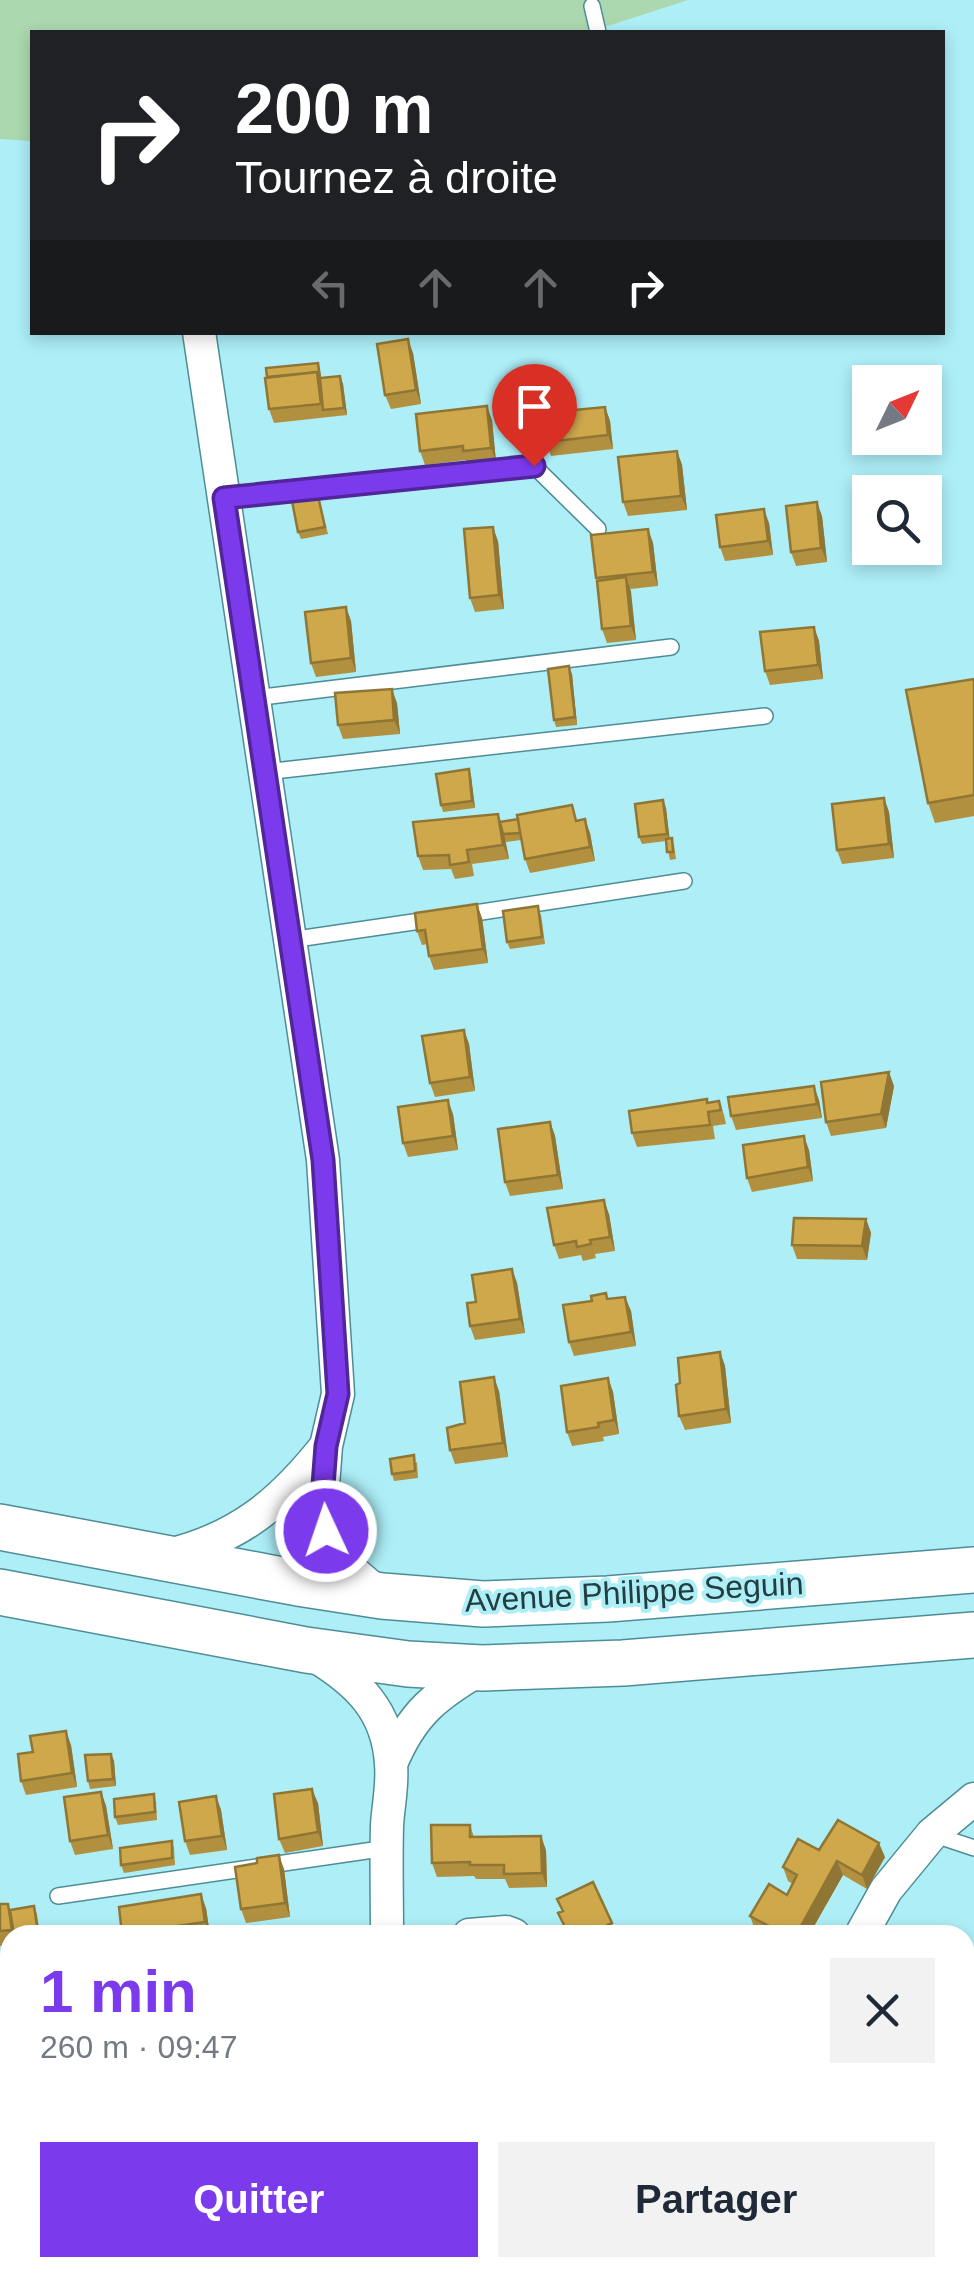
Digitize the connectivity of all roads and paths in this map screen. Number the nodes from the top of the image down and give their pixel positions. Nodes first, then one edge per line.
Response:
1 (592, 6) dead end
2 (598, 30) edge
3 (199, 335) edge
4 (224, 498) junction
5 (598, 529) dead end
6 (671, 647) dead end
7 (254, 698) junction
8 (765, 716) dead end
9 (265, 772) junction
10 (684, 881) dead end
11 (290, 940) junction
12 (326, 1446) junction
13 (0, 1527) edge
14 (159, 1558) junction
15 (974, 1570) edge
16 (0, 1592) edge
17 (382, 1596) junction
18 (974, 1634) edge
19 (306, 1650) junction
20 (482, 1668) junction
21 (392, 1764) junction
22 (974, 1799) edge
23 (932, 1834) junction
24 (387, 1848) junction
25 (974, 1848) edge
26 (58, 1896) dead end
27 (387, 1925) edge
28 (867, 1925) edge

1 - 2 lane
3 - 4 street
4 - 5 lane
4 - 7 street
6 - 7 lane
7 - 9 street
8 - 9 lane
9 - 11 street
10 - 11 lane
11 - 12 street
12 - 14 street
12 - 17 street
13 - 14 main road, Avenue Philippe Seguin
14 - 17 main road, Avenue Philippe Seguin
15 - 17 main road, Avenue Philippe Seguin
16 - 19 main road, Avenue Philippe Seguin
18 - 20 main road, Avenue Philippe Seguin
19 - 20 main road, Avenue Philippe Seguin
19 - 21 street
20 - 21 street
21 - 24 street
22 - 23 street
23 - 25 lane
23 - 28 street
24 - 26 lane
24 - 27 street

